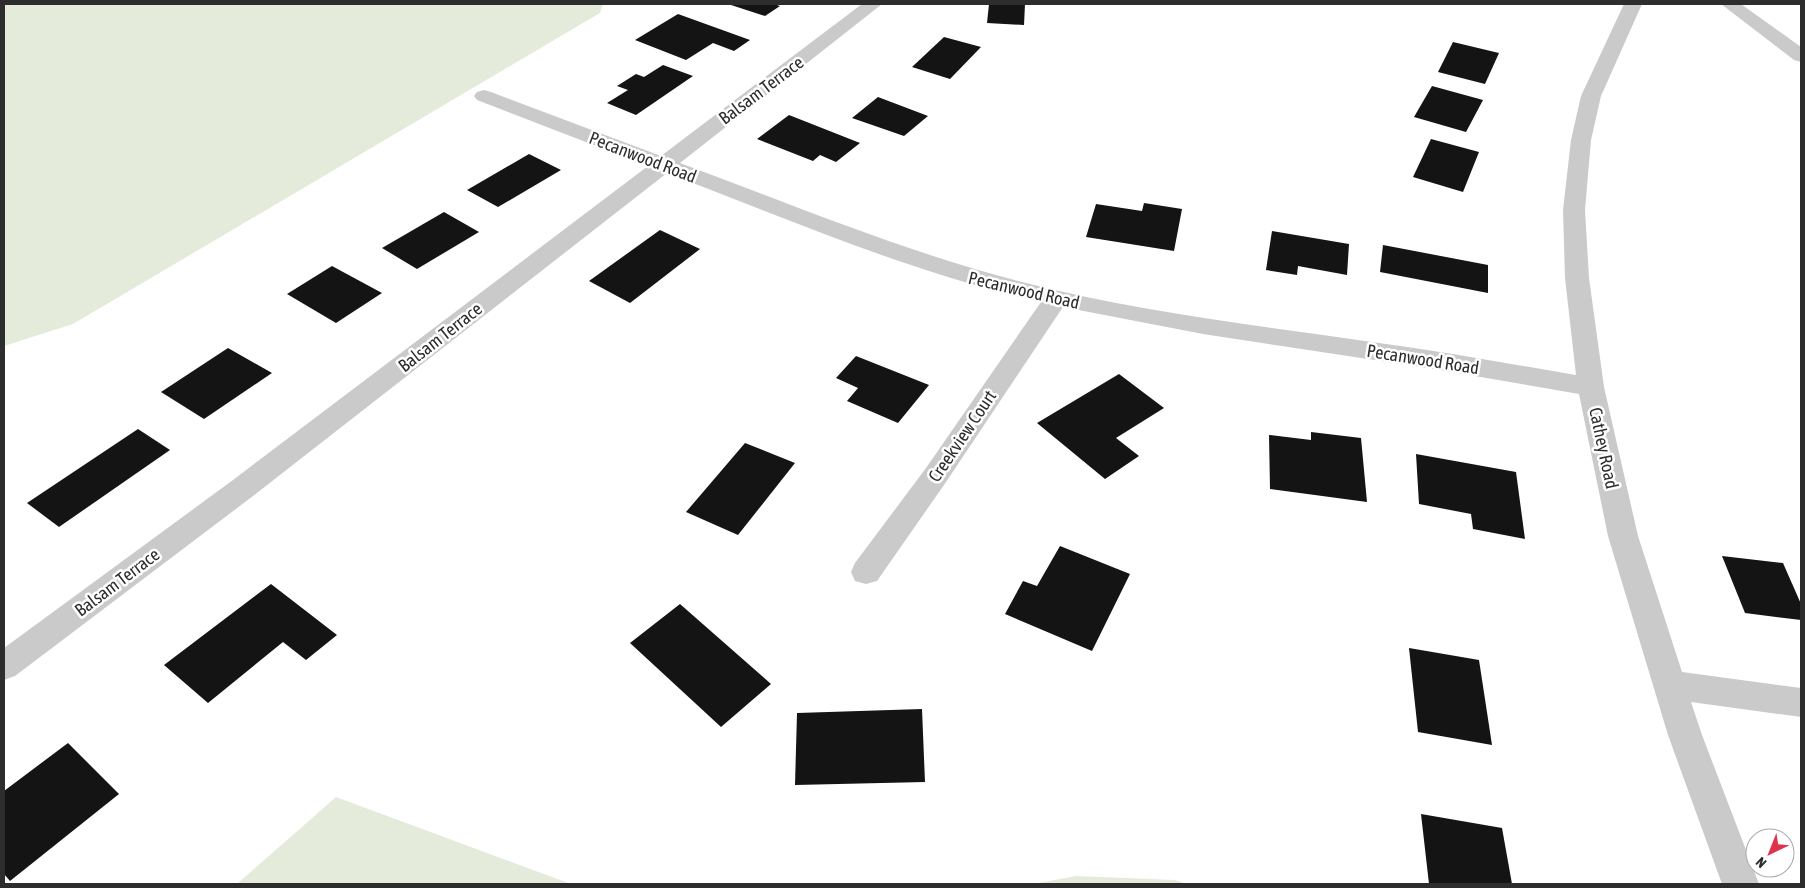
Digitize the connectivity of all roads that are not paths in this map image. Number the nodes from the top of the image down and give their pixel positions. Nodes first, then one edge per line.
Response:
1 (873, 4) edge
2 (1633, 4) edge
3 (1730, 4) edge
4 (1801, 56) edge
5 (484, 96) dead end
6 (663, 165) junction
7 (1056, 299) junction
8 (1590, 387) junction
9 (866, 572) dead end
10 (4, 666) edge
11 (1670, 685) junction
12 (1801, 702) edge
13 (1741, 884) edge

1 - 6 street, Balsam Terrace
2 - 8 street, Cathey Road
3 - 4 street
5 - 6 street, Pecanwood Road
6 - 7 street, Pecanwood Road
6 - 10 street, Balsam Terrace
7 - 8 street, Pecanwood Road
7 - 9 street, Creekview Court
8 - 11 street, Cathey Road
11 - 12 street
11 - 13 street, Cathey Road

